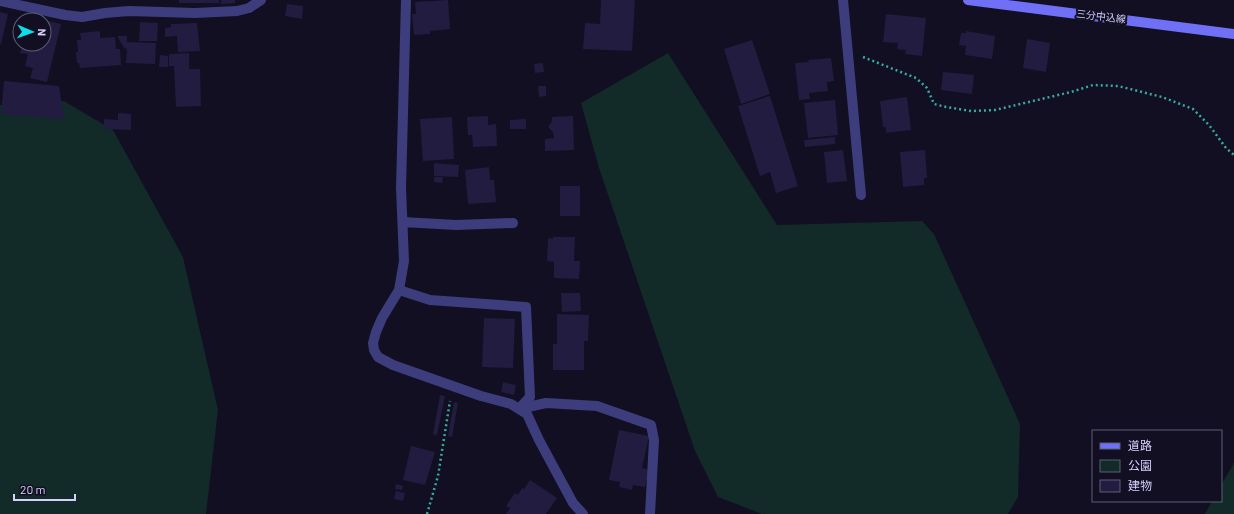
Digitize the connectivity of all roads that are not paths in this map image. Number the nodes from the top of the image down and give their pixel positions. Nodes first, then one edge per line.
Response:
1 (261, 0) edge
2 (406, 0) edge
3 (843, 0) edge
4 (968, 0) edge
5 (0, 1) edge
6 (1234, 34) edge
7 (861, 195) dead end
8 (403, 222) junction
9 (513, 223) dead end
10 (399, 290) junction
11 (519, 409) junction
12 (583, 514) edge
13 (650, 514) edge

1 - 5 street
2 - 8 street
3 - 7 street
4 - 6 main road, 三分中込線
8 - 9 street
8 - 10 street
10 - 11 street
10 - 11 street
11 - 12 street
11 - 13 street

